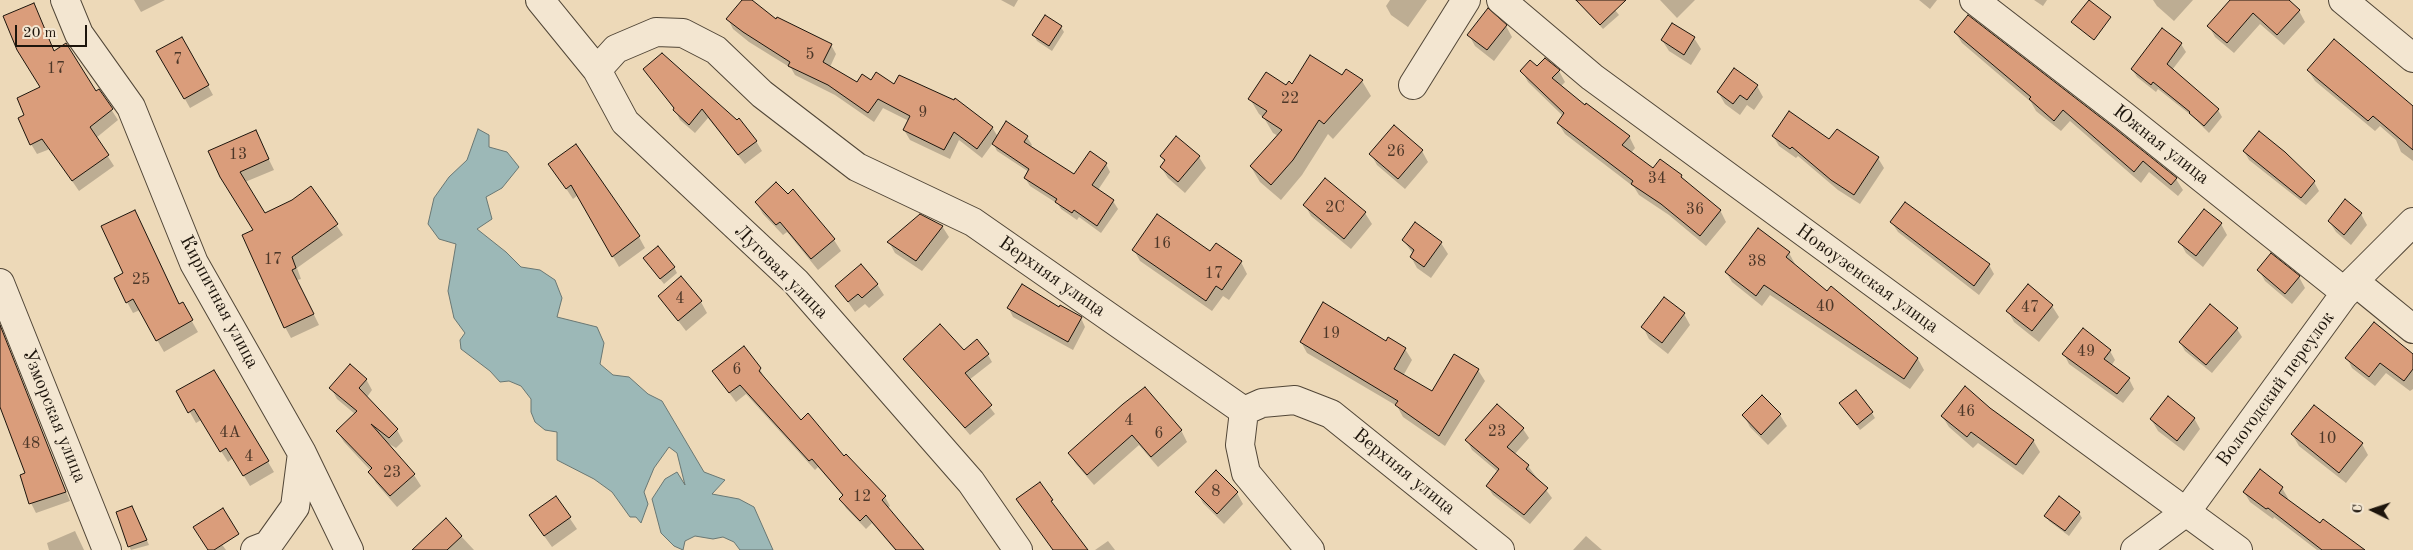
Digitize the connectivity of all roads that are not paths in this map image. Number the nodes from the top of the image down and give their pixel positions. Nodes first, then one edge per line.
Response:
1 (65, 0) edge
2 (540, 0) edge
3 (1466, 0) edge
4 (1501, 0) edge
5 (1974, 0) edge
6 (2343, 0) edge
7 (2413, 58) edge
8 (597, 70) junction
9 (1413, 85) dead end
10 (2413, 222) edge
11 (0, 283) edge
12 (2350, 287) junction
13 (2413, 329) edge
14 (1244, 411) junction
15 (302, 453) junction
16 (2186, 512) junction
17 (107, 550) edge
18 (255, 550) edge
19 (349, 550) edge
20 (1018, 550) edge
21 (1310, 550) edge
22 (1500, 550) edge
23 (2135, 550) edge
24 (2238, 550) edge

1 - 15 street, Кирпичная улица
2 - 8 street, Луговая улица
3 - 9 street
4 - 16 street, Новоузенская улица
5 - 12 street, Южная улица
6 - 7 street
8 - 14 street, Верхняя улица
8 - 20 street, Луговая улица
10 - 12 street, Вологодский переулок
11 - 17 street, Узморская улица
12 - 13 street, Южная улица
12 - 16 street, Вологодский переулок
14 - 21 street
14 - 22 street, Верхняя улица
15 - 18 street
15 - 19 street, Кирпичная улица
16 - 23 street, Вологодский переулок
16 - 24 street, Новоузенская улица

